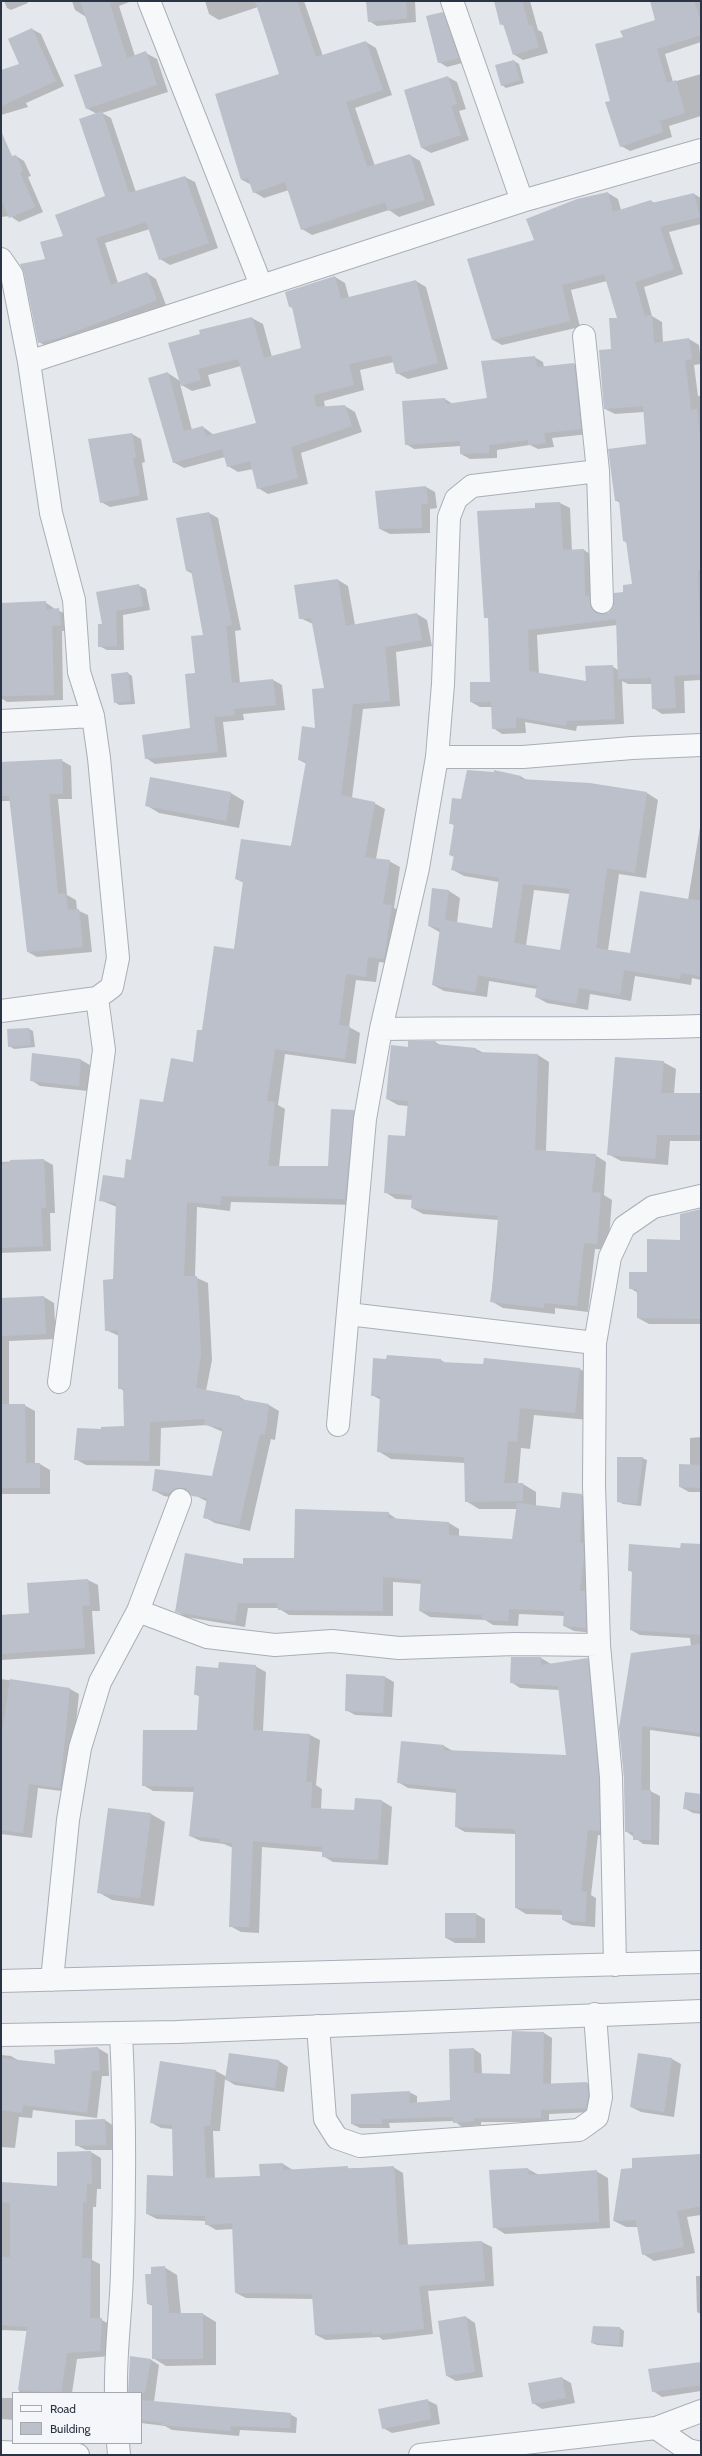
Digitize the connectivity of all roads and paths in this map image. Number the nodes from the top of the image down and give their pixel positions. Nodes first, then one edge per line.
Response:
1 (149, 1) edge
2 (452, 1) edge
3 (701, 150) edge
4 (522, 201) junction
5 (1, 259) edge
6 (261, 285) junction
7 (584, 336) dead end
8 (29, 362) junction
9 (598, 471) junction
10 (602, 602) dead end
11 (93, 716) junction
12 (1, 721) edge
13 (701, 745) edge
14 (437, 756) junction
15 (97, 998) junction
16 (1, 1011) edge
17 (701, 1026) edge
18 (381, 1029) junction
19 (701, 1196) edge
20 (348, 1314) junction
21 (595, 1343) junction
22 (59, 1382) dead end
23 (338, 1425) dead end
24 (180, 1500) dead end
25 (138, 1611) junction
26 (599, 1645) junction
27 (701, 1962) edge
28 (615, 1964) junction
29 (52, 1980) junction
30 (1, 1981) edge
31 (701, 2011) edge
32 (595, 2014) junction
33 (318, 2026) junction
34 (121, 2033) junction
35 (1, 2035) edge
36 (116, 2392) edge
37 (701, 2411) edge
38 (656, 2428) junction
39 (118, 2444) edge
40 (1, 2452) edge
41 (701, 2453) edge
42 (78, 2455) edge
43 (118, 2455) edge
44 (420, 2455) edge

1 - 6 street
2 - 4 street
3 - 4 street
4 - 6 street
5 - 8 street
6 - 8 street
7 - 9 street
8 - 11 street
9 - 10 street
9 - 14 street
11 - 12 street
11 - 15 street
13 - 14 street
14 - 18 street
15 - 16 street
15 - 22 street
17 - 18 street
18 - 20 street
19 - 21 street
20 - 21 street
20 - 23 street
21 - 26 street
24 - 25 street
25 - 26 street
25 - 29 street
26 - 28 street
27 - 28 street
28 - 29 street
29 - 30 street
31 - 32 street
32 - 33 street
32 - 33 street
33 - 34 street
34 - 35 street
34 - 36 street
37 - 38 street
38 - 41 street
38 - 44 street
39 - 43 street
40 - 42 street

